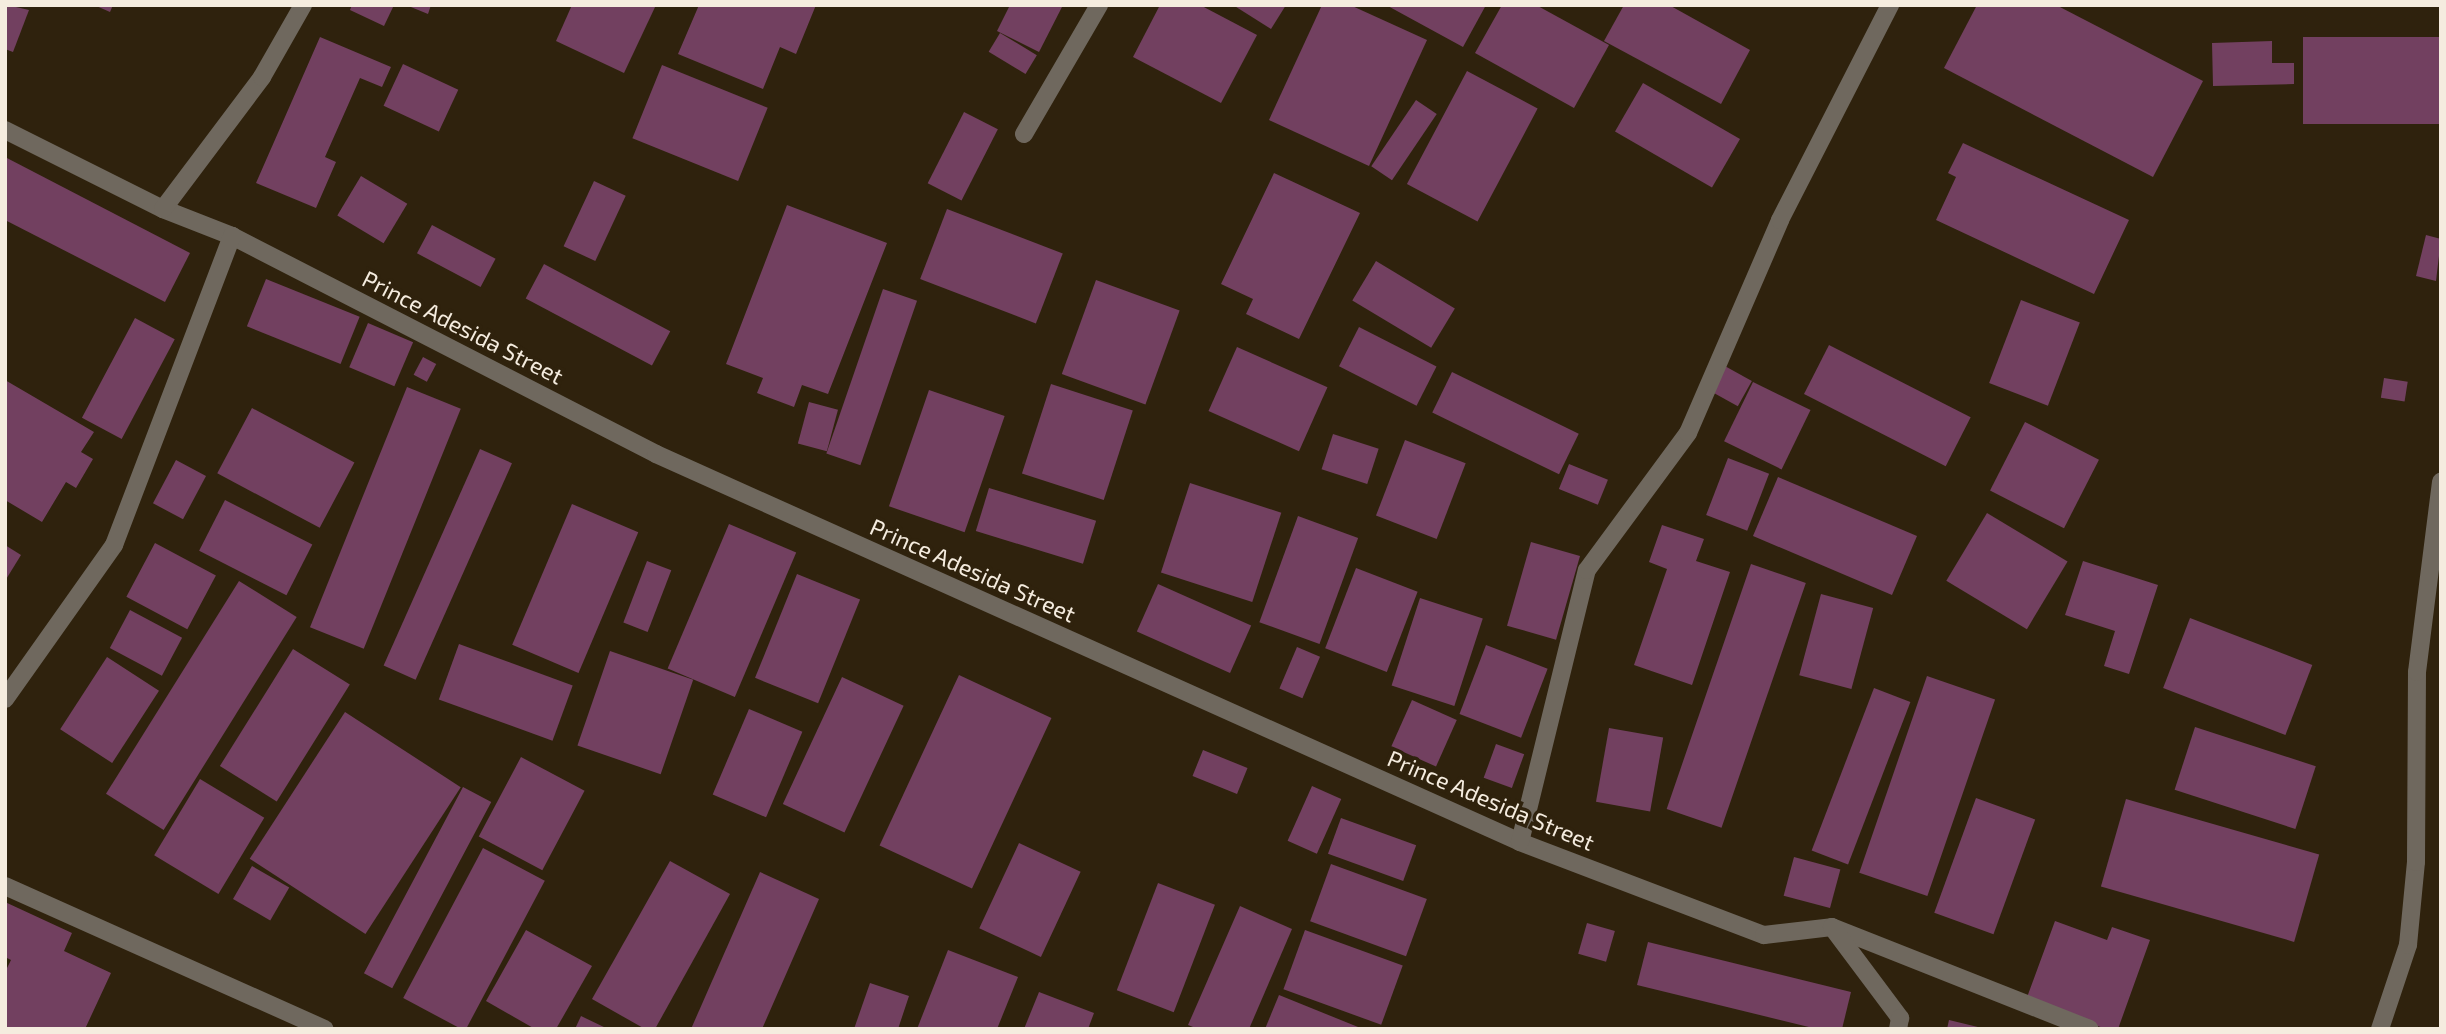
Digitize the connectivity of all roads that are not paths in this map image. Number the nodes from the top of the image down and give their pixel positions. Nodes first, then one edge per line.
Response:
1 (303, 5) edge
2 (1099, 5) edge
3 (1890, 5) edge
4 (5, 130) edge
5 (1024, 134) dead end
6 (163, 209) junction
7 (232, 236) junction
8 (2441, 482) edge
9 (2433, 606) edge
10 (5, 699) edge
11 (1520, 842) junction
12 (5, 886) edge
13 (1832, 927) junction
14 (325, 1029) edge
15 (1898, 1029) edge
16 (2089, 1029) edge
17 (2380, 1029) edge

1 - 6 street
2 - 5 street
3 - 11 street
4 - 6 street, Prince Adesida Street
6 - 7 street, Prince Adesida Street
7 - 10 street
7 - 11 street, Prince Adesida Street
8 - 9 street
9 - 17 street
11 - 13 street, Prince Adesida Street
12 - 14 street
13 - 15 street
13 - 16 street

